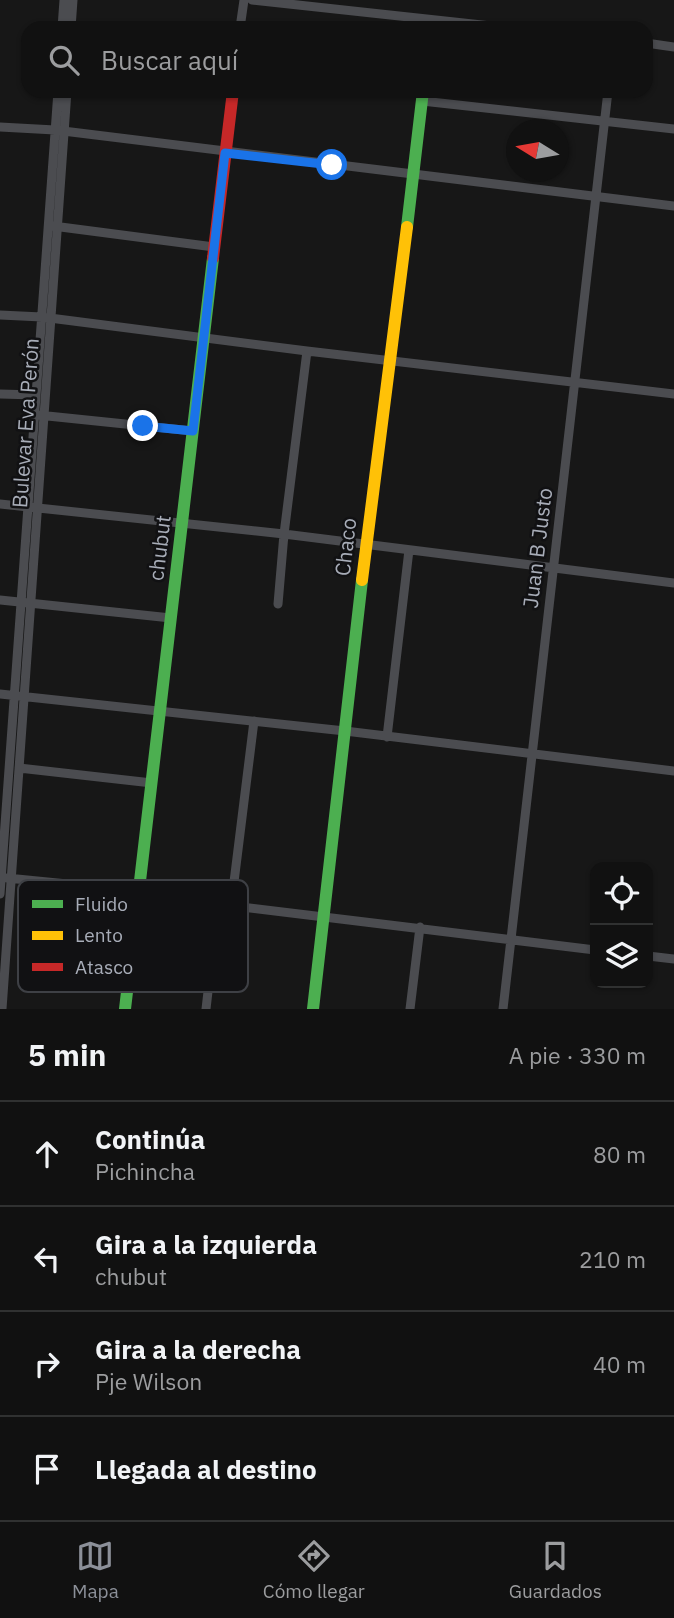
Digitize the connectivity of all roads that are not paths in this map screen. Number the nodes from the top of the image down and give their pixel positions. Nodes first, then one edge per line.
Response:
1 (64, 0) edge
2 (73, 0) edge
3 (244, 0) edge
4 (252, 0) edge
5 (62, 21) edge
6 (72, 21) edge
7 (241, 21) edge
8 (409, 21) edge
9 (653, 44) edge
10 (674, 47) edge
11 (58, 98) edge
12 (66, 98) edge
13 (232, 98) edge
14 (422, 98) edge
15 (437, 98) edge
16 (607, 98) edge
17 (605, 121) junction
18 (0, 127) edge
19 (674, 129) edge
20 (59, 131) junction
21 (225, 153) junction
22 (413, 175) junction
23 (596, 197) junction
24 (674, 206) edge
25 (53, 226) junction
26 (214, 247) junction
27 (0, 315) edge
28 (46, 318) junction
29 (204, 338) junction
30 (307, 351) junction
31 (391, 360) junction
32 (575, 382) junction
33 (0, 394) edge
34 (674, 394) edge
35 (36, 395) junction
36 (39, 415) junction
37 (193, 431) junction
38 (0, 503) edge
39 (33, 506) junction
40 (182, 523) junction
41 (284, 534) junction
42 (366, 544) junction
43 (409, 550) junction
44 (553, 569) junction
45 (674, 583) edge
46 (0, 600) edge
47 (26, 601) junction
48 (278, 604) dead end
49 (171, 618) junction
50 (0, 694) edge
51 (19, 695) junction
52 (160, 710) junction
53 (254, 721) junction
54 (345, 732) junction
55 (387, 737) junction
56 (532, 754) junction
57 (19, 768) junction
58 (674, 771) edge
59 (152, 783) junction
60 (4, 877) edge
61 (31, 880) edge
62 (140, 880) edge
63 (234, 880) edge
64 (0, 894) edge
65 (248, 907) edge
66 (324, 918) junction
67 (420, 927) junction
68 (511, 940) junction
69 (590, 949) edge
70 (653, 957) edge
71 (674, 959) edge
72 (2, 1009) edge
73 (313, 1009) edge
74 (410, 1009) edge
75 (503, 1009) edge

1 - 5 street
2 - 6 street
3 - 7 street
4 - 8 street
9 - 10 street
11 - 20 street, Bulevar Eva Perón
12 - 20 street, Bulevar Eva Perón
13 - 21 street, chubut
14 - 22 street, Chaco
15 - 17 street
16 - 17 street, Juan B Justo
17 - 19 street
17 - 23 street, Juan B Justo
18 - 20 street
20 - 21 street
20 - 25 street, Bulevar Eva Perón
21 - 22 street
21 - 26 street, chubut
22 - 23 street
22 - 31 street, Chaco
23 - 24 street
23 - 32 street, Juan B Justo
25 - 26 street
25 - 28 street, Bulevar Eva Perón
26 - 29 street, chubut
27 - 28 street
28 - 29 street
28 - 35 street, Bulevar Eva Perón
28 - 36 street, Bulevar Eva Perón
29 - 30 street
29 - 37 street, chubut
30 - 31 street
30 - 41 street
31 - 32 street
31 - 42 street, Chaco
32 - 34 street
32 - 44 street, Juan B Justo
33 - 35 street
35 - 36 street, Bulevar Eva Perón
36 - 37 street
36 - 39 street, Bulevar Eva Perón
37 - 40 street, chubut
38 - 39 street
39 - 40 street
39 - 47 street, Bulevar Eva Perón
40 - 41 street
40 - 49 street, chubut
41 - 42 street
41 - 48 street
42 - 43 street
42 - 54 street, Chaco
43 - 44 street
43 - 55 street
44 - 45 street
44 - 56 street, Juan B Justo
46 - 47 street
47 - 49 street
47 - 51 street, Bulevar Eva Perón
49 - 52 street, chubut
50 - 51 street
51 - 52 street
51 - 57 street, Bulevar Eva Perón
51 - 60 street, Bulevar Eva Perón
52 - 53 street
52 - 59 street, chubut
53 - 54 street
53 - 63 street
54 - 55 street
54 - 66 street, Chaco
55 - 56 street
56 - 58 street
56 - 68 street, Juan B Justo
57 - 59 street
57 - 60 street, Bulevar Eva Perón
59 - 62 street, chubut
60 - 61 street
60 - 64 street, Bulevar Eva Perón
60 - 72 street, Bulevar Eva Perón
65 - 66 street
66 - 67 street
66 - 73 street, Chaco
67 - 68 street
67 - 74 street
68 - 69 street
68 - 75 street, Juan B Justo
70 - 71 street

